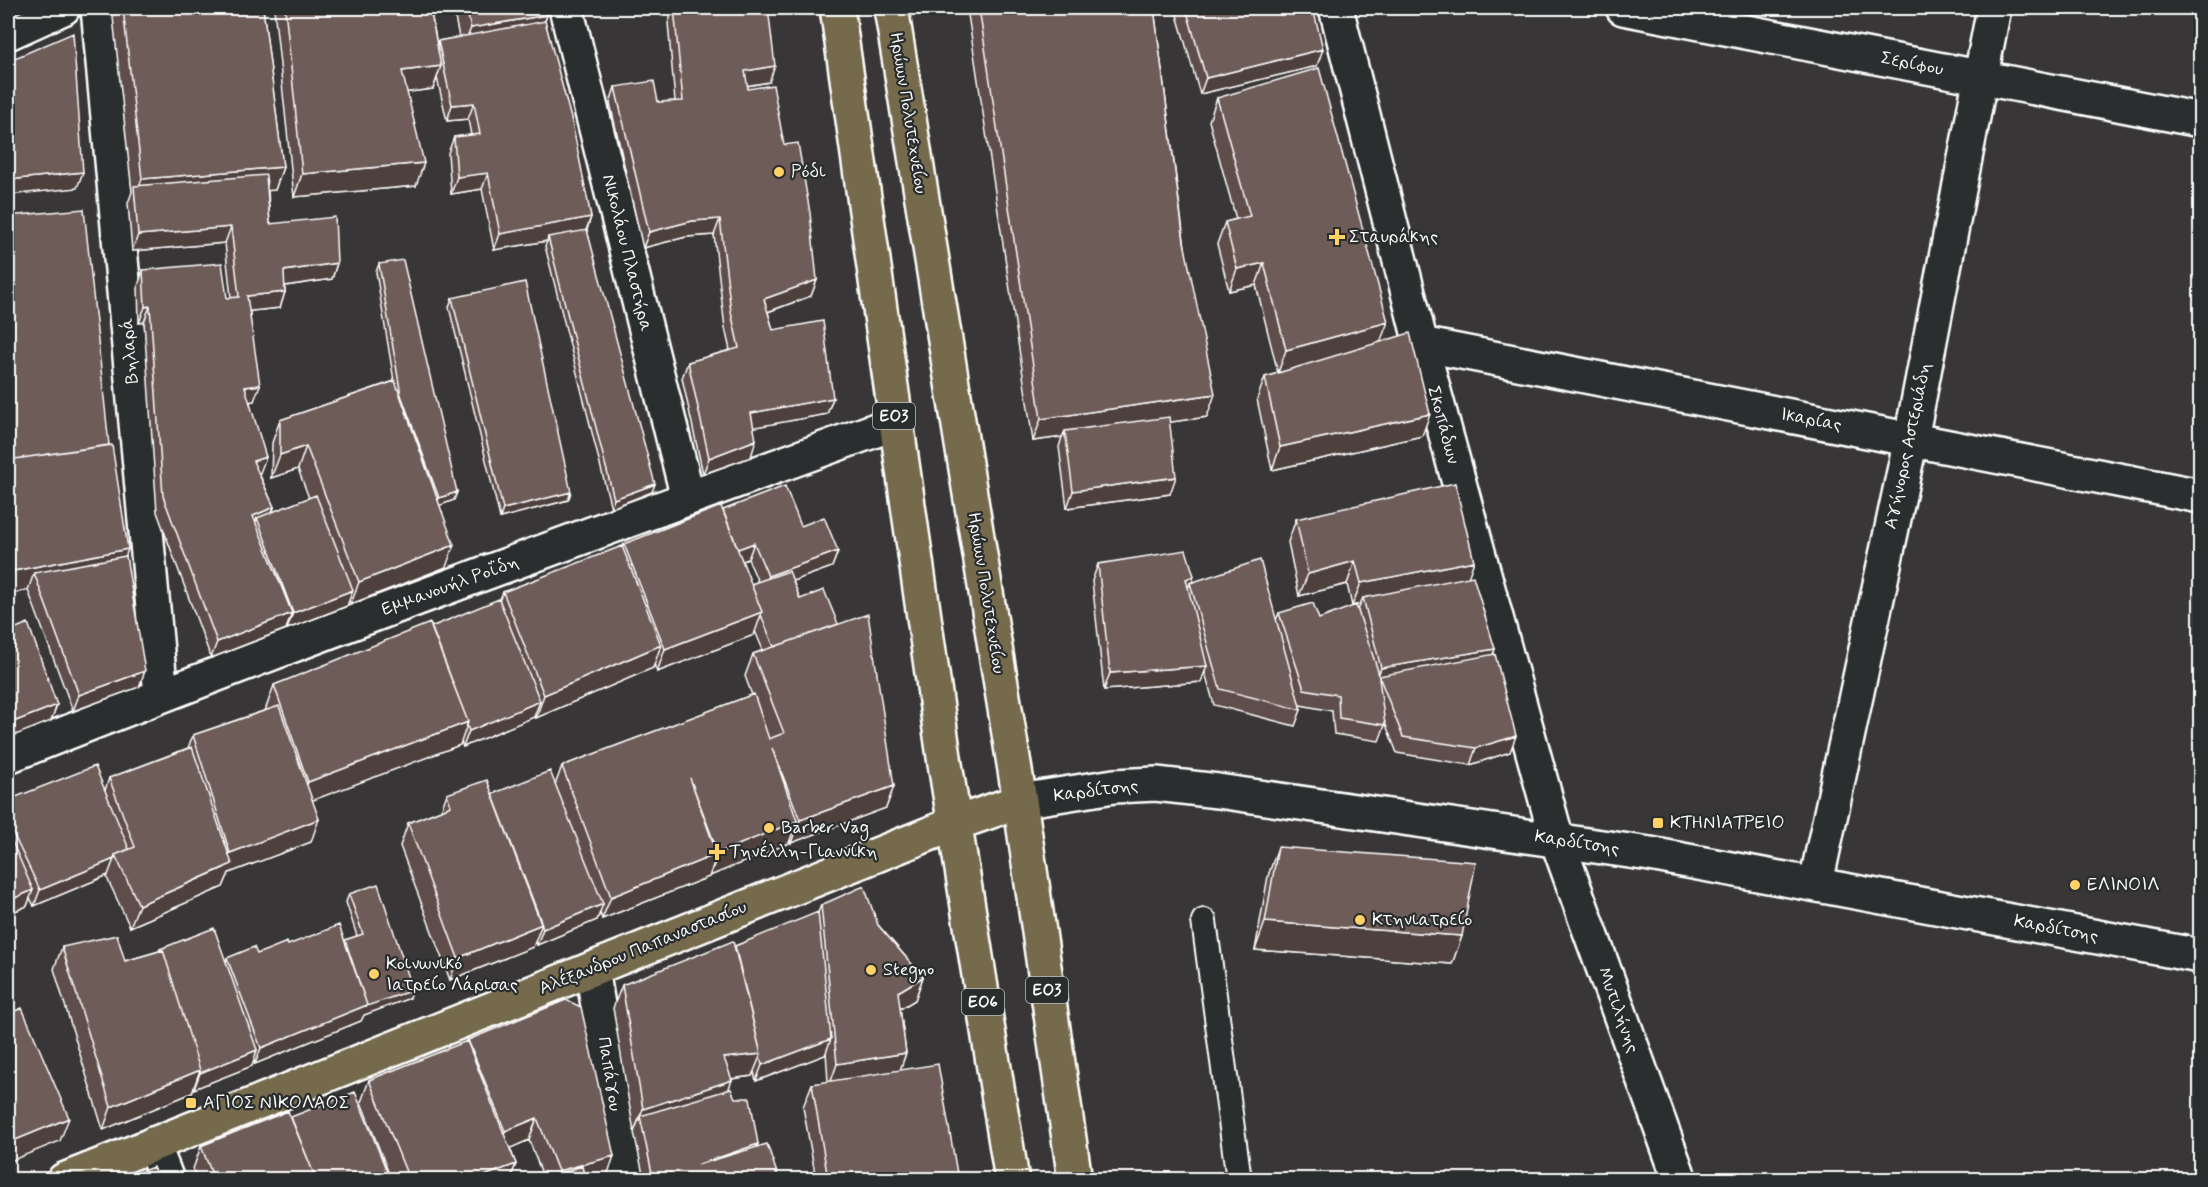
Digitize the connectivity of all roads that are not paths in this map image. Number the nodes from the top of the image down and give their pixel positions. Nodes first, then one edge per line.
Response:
1 (63, 8) edge
2 (99, 8) edge
3 (566, 8) edge
4 (837, 8) edge
5 (891, 8) edge
6 (1336, 8) edge
7 (1623, 8) edge
8 (1994, 8) edge
9 (8, 33) edge
10 (1980, 77) junction
11 (2200, 120) edge
12 (1421, 344) junction
13 (895, 423) junction
14 (1911, 439) junction
15 (2200, 496) edge
16 (688, 498) junction
17 (161, 694) junction
18 (8, 756) edge
19 (1020, 801) junction
20 (954, 824) junction
21 (1557, 840) junction
22 (1816, 884) junction
23 (1204, 921) dead end
24 (2200, 956) edge
25 (592, 969) junction
26 (153, 1144) junction
27 (64, 1179) edge
28 (167, 1179) edge
29 (627, 1179) edge
30 (1012, 1179) edge
31 (1075, 1179) edge
32 (1239, 1179) edge
33 (1680, 1179) edge

1 - 9 street
2 - 17 street, Βηλαρά
3 - 16 street, Νικολάου Πλαστήρα
4 - 13 main road, ΕΟ3
5 - 19 main road, Ηρώων Πολυτεχνείου / ΕΟ3
6 - 12 street, Σκοπάδων
7 - 10 street, Σερίφου
8 - 10 street, Αγήνορος Αστεριάδη
10 - 11 street, Σερίφου
10 - 14 street, Αγήνορος Αστεριάδη
12 - 14 street, Ικαρίας
12 - 21 street, Σκοπάδων
13 - 16 street, Εμμανουήλ Ροΐδη
13 - 20 main road, ΕΟ3
14 - 15 street, Ικαρίας
14 - 22 street, Αγήνορος Αστεριάδη
16 - 17 street, Εμμανουήλ Ροΐδη
17 - 18 street, Εμμανουήλ Ροΐδη
19 - 20 main road, Καρδίτσης
19 - 21 street, Καρδίτσης
19 - 31 main road, Ηρώων Πολυτεχνείου / ΕΟ3
20 - 25 main road, Αλέξανδρου Παπαναστασίου
20 - 30 main road, ΕΟ6
21 - 22 street, Καρδίτσης
21 - 33 street, Μυτιλήνης
22 - 24 street, Καρδίτσης
23 - 32 lane
25 - 26 main road, Αλέξανδρου Παπαναστασίου
25 - 29 street, Παπάγου
26 - 27 main road, Αλέξανδρου Παπαναστασίου
26 - 28 street

